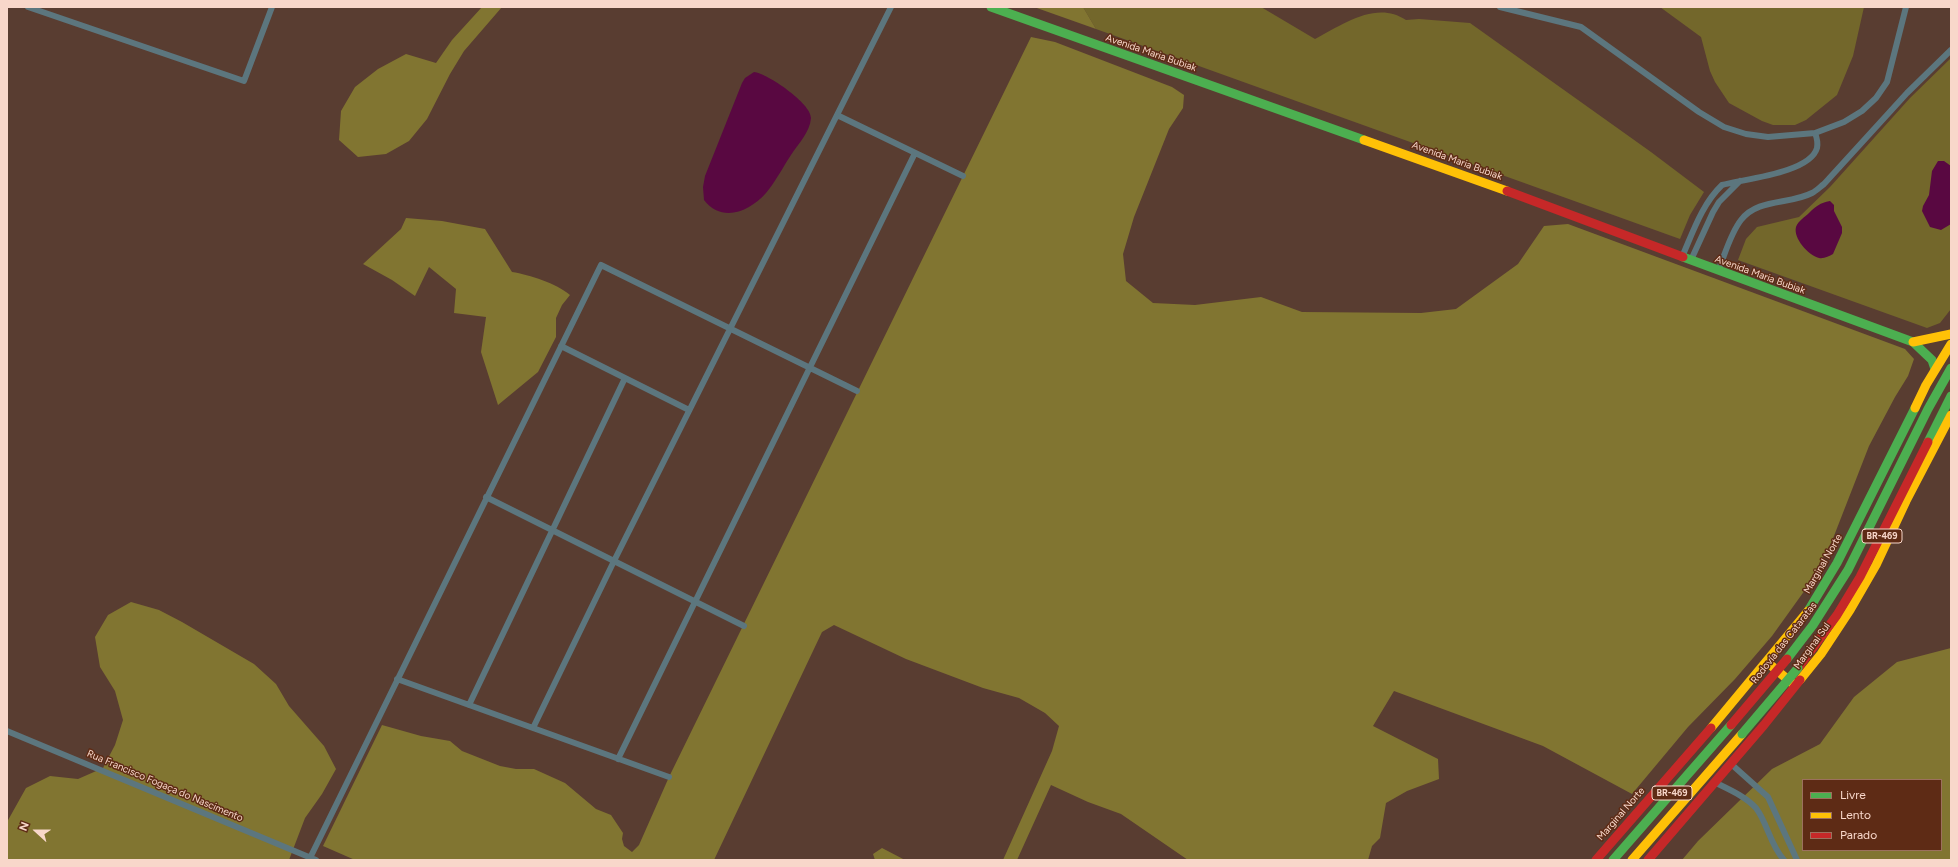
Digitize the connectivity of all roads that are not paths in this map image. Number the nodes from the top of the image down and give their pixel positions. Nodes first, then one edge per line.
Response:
1 (28, 7) edge
2 (272, 7) edge
3 (891, 7) edge
4 (991, 7) edge
5 (1500, 7) edge
6 (1906, 7) edge
7 (1951, 50) edge
8 (837, 115) junction
9 (1815, 133) junction
10 (915, 153) junction
11 (963, 176) dead end
12 (1740, 181) junction
13 (1687, 259) junction
14 (1718, 271) junction
15 (730, 329) junction
16 (1951, 334) edge
17 (1913, 342) junction
18 (1951, 344) edge
19 (560, 346) junction
20 (810, 368) junction
21 (1951, 368) edge
22 (1935, 369) junction
23 (625, 378) junction
24 (857, 391) dead end
25 (1951, 396) edge
26 (689, 410) junction
27 (1951, 415) edge
28 (486, 497) junction
29 (553, 530) junction
30 (614, 561) junction
31 (695, 602) junction
32 (744, 626) dead end
33 (1768, 662) junction
34 (397, 679) junction
35 (1796, 686) junction
36 (1733, 703) junction
37 (469, 705) junction
38 (533, 728) junction
39 (1761, 728) junction
40 (7, 731) edge
41 (618, 759) junction
42 (1730, 763) junction
43 (669, 777) dead end
44 (1714, 782) junction
45 (313, 859) edge
46 (1596, 860) edge
47 (1613, 860) edge
48 (1632, 860) edge
49 (1648, 860) edge
50 (1784, 860) edge
51 (1797, 860) edge

1 - 2 street
3 - 8 street
4 - 13 main road, Avenida Maria Bubiak
5 - 9 street
6 - 9 street
7 - 14 street
8 - 10 street
8 - 15 street
9 - 12 street
10 - 11 street
10 - 20 street
12 - 13 street
12 - 13 street
13 - 14 main road, Avenida Maria Bubiak
14 - 17 main road, Avenida Maria Bubiak
15 - 19 street
15 - 20 street
15 - 26 street
16 - 17 main road
17 - 22 main road
18 - 22 main road, Marginal Norte
19 - 23 street
19 - 28 street
20 - 24 street
20 - 31 street
21 - 47 main road, Rodovía das Cataratas / BR-469, bridge
22 - 33 main road, Marginal Norte
23 - 26 street
23 - 29 street
25 - 48 main road, BR-469, bridge
26 - 30 street
27 - 35 main road, Marginal Sul / BR-469
28 - 29 street
28 - 34 street
29 - 30 street
29 - 37 street
30 - 31 street
30 - 38 street
31 - 32 street
31 - 41 street
33 - 35 main road
33 - 36 main road, Marginal Norte
34 - 37 street
34 - 45 street
35 - 39 main road, Marginal Sul / BR-469
36 - 39 main road
36 - 46 main road, Marginal Norte
37 - 38 street
38 - 41 street
39 - 42 main road, Marginal Sul / BR-469
40 - 45 street, Rua Francisco Fogaça do Nascimento
41 - 43 street
42 - 44 main road, Marginal Sul / BR-469
42 - 51 street
44 - 49 main road, Marginal Sul / BR-469
44 - 50 street

